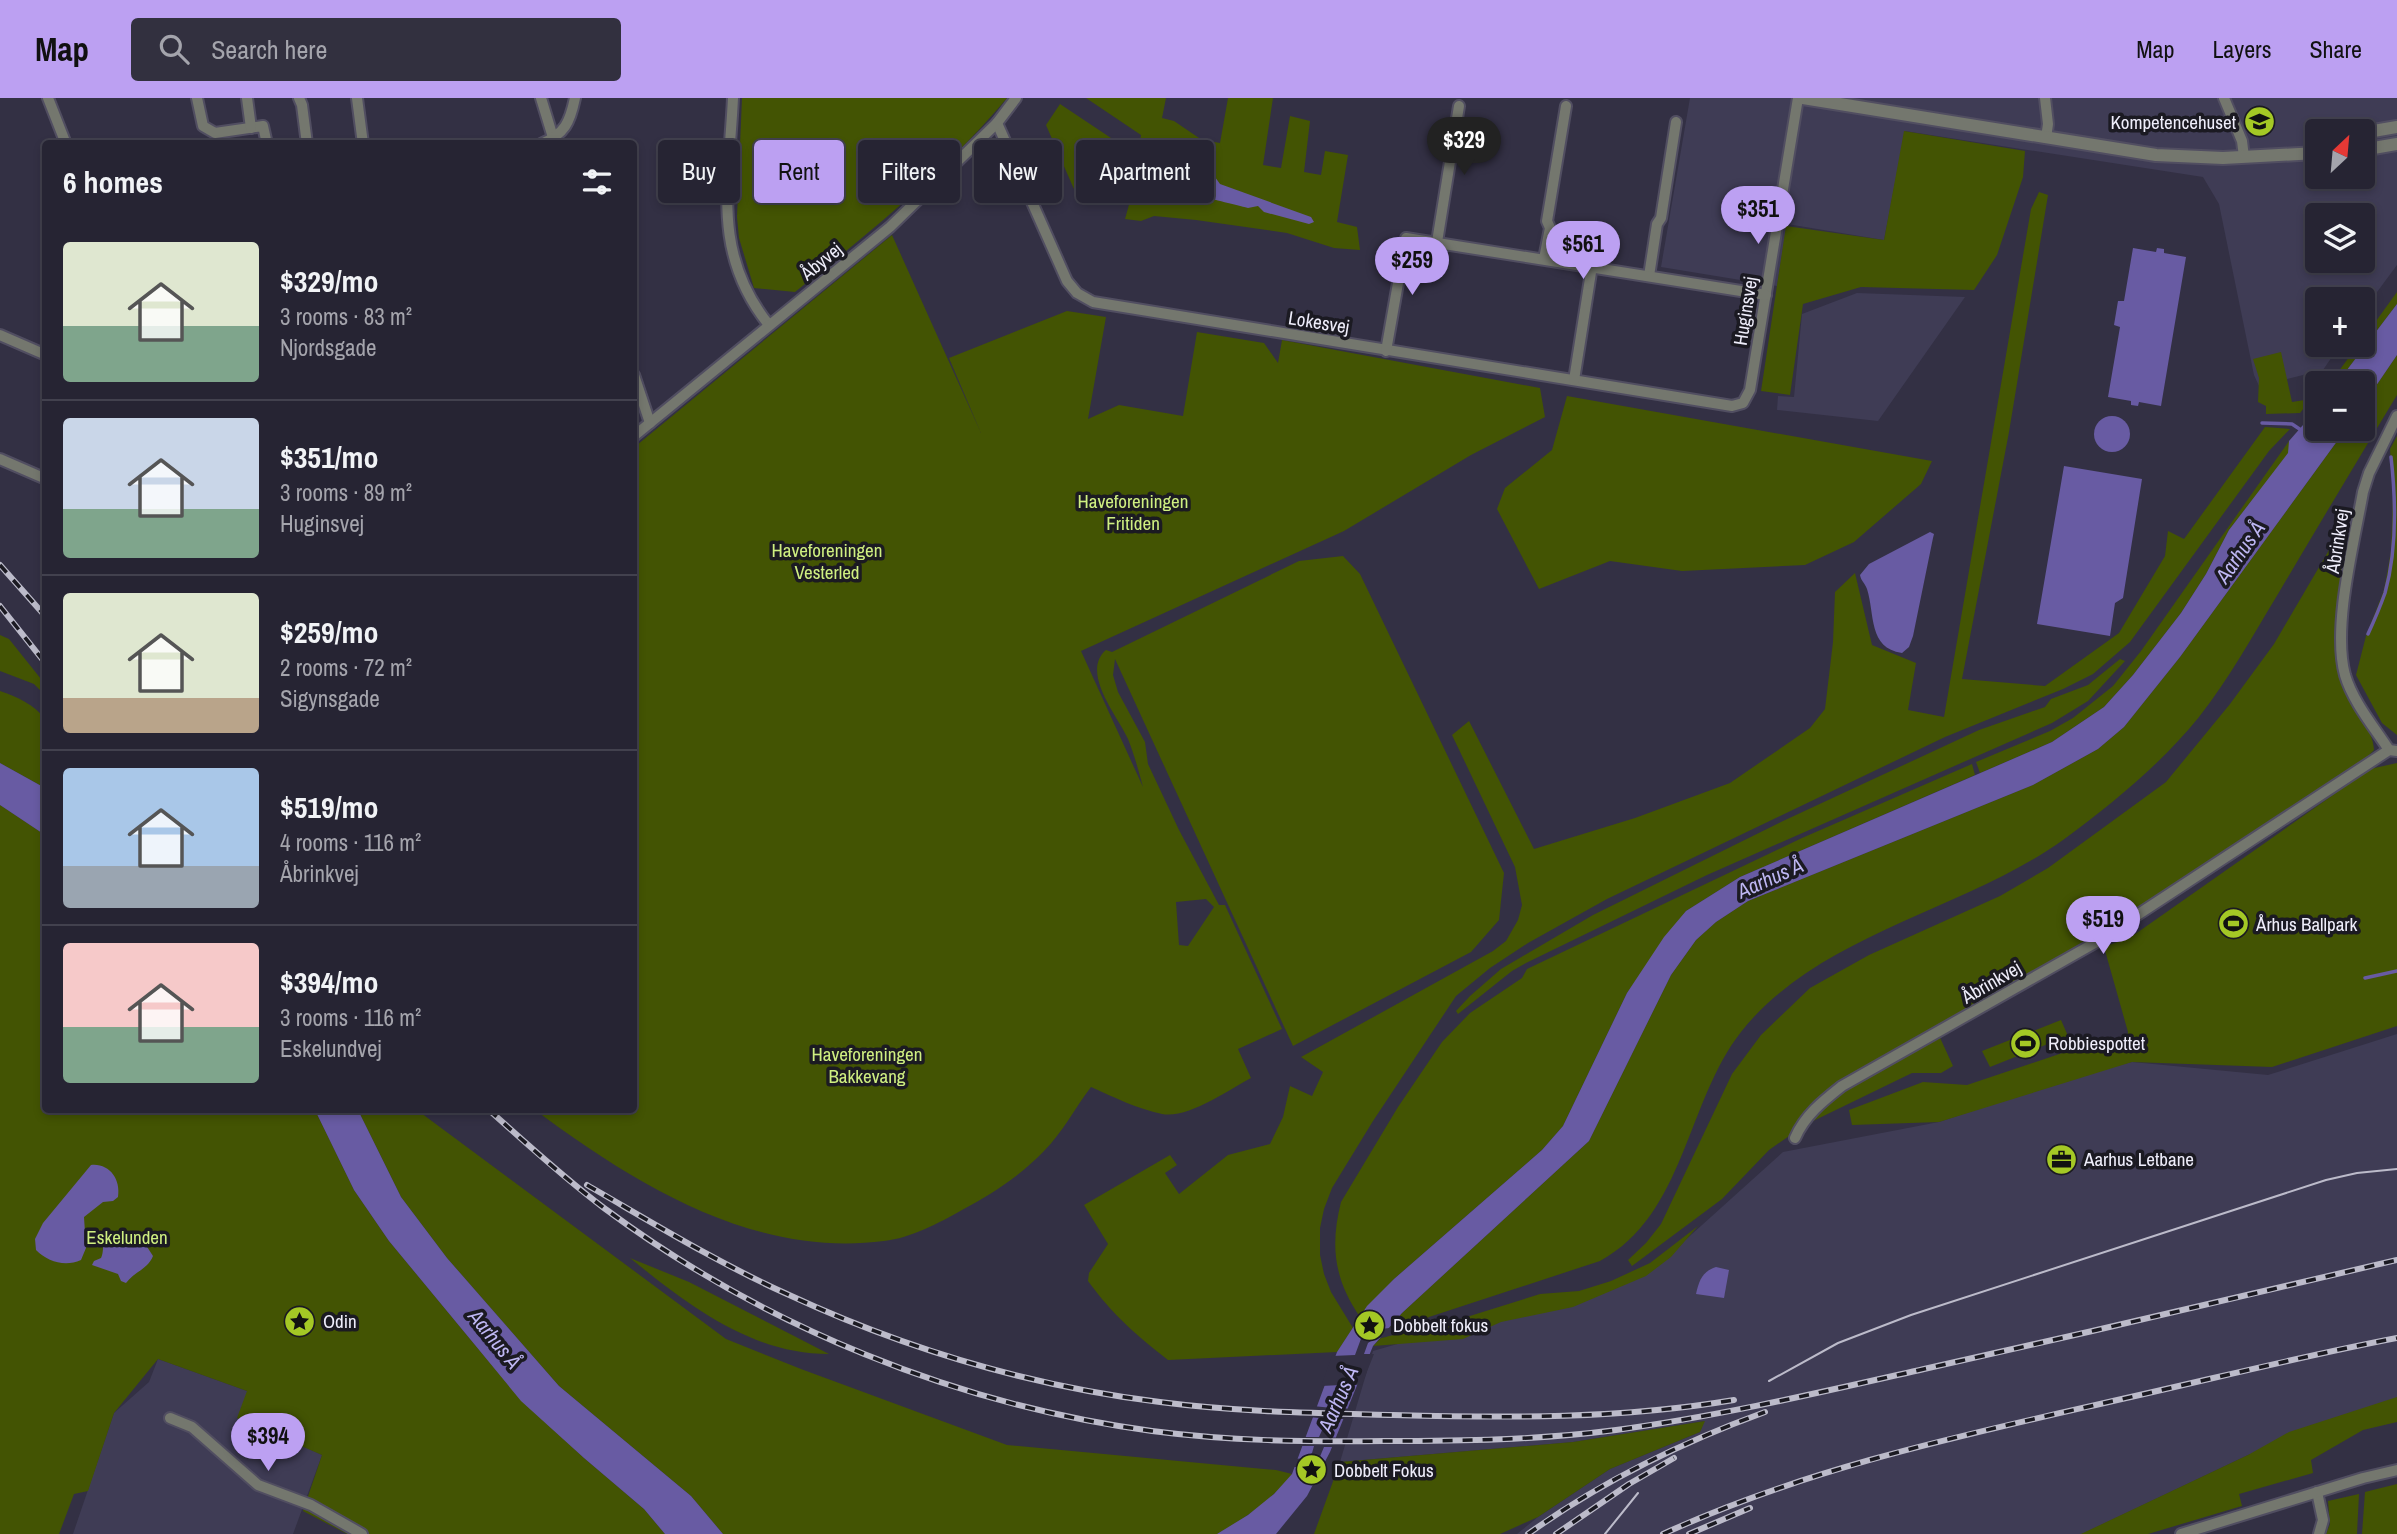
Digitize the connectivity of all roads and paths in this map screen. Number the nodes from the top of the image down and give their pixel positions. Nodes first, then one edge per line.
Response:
1 (48, 98) edge
2 (197, 98) edge
3 (247, 98) edge
4 (299, 98) edge
5 (357, 98) edge
6 (541, 98) edge
7 (575, 98) edge
8 (733, 98) edge
9 (1016, 98) edge
10 (1800, 98) edge
11 (2045, 98) edge
12 (2224, 98) edge
13 (1459, 106) dead end
14 (1566, 106) dead end
15 (1676, 122) dead end
16 (997, 123) junction
17 (2397, 127) edge
18 (251, 128) junction
19 (2375, 131) edge
20 (2046, 138) junction
21 (64, 140) edge
22 (266, 140) edge
23 (306, 140) edge
24 (362, 140) edge
25 (554, 140) edge
26 (555, 140) edge
27 (2397, 144) edge
28 (2305, 148) edge
29 (2375, 148) edge
30 (2289, 153) junction
31 (2305, 153) edge
32 (2244, 157) junction
33 (1437, 242) junction
34 (1544, 259) junction
35 (1592, 267) junction
36 (1649, 276) junction
37 (1766, 295) junction
38 (769, 325) junction
39 (0, 335) edge
40 (1386, 351) junction
41 (42, 353) edge
42 (1574, 380) junction
43 (637, 384) edge
44 (1743, 403) joint
45 (2397, 416) edge
46 (650, 423) junction
47 (637, 434) edge
48 (0, 459) edge
49 (42, 477) edge
50 (2393, 751) edge
51 (1795, 1138) dead end
52 (170, 1418) dead end
53 (2397, 1470) edge
54 (2317, 1492) junction
55 (2185, 1533) edge
56 (362, 1534) edge
57 (2319, 1534) edge

1 - 21 street
2 - 18 street
3 - 18 street
4 - 23 street
5 - 24 street
6 - 25 street
7 - 26 street
8 - 38 street
9 - 16 street, Åbyvej
10 - 20 street
10 - 37 street, Huginsvej
11 - 20 street
12 - 32 street
13 - 33 street
14 - 34 street
15 - 36 street
16 - 38 street, Åbyvej
16 - 40 street, Lokesvej
17 - 19 street
18 - 22 street
20 - 32 street
27 - 29 street
28 - 30 street
30 - 31 street
30 - 32 street
33 - 34 street
33 - 40 street
34 - 35 street
35 - 36 street
35 - 42 street
36 - 37 street
37 - 44 street, Huginsvej
38 - 46 street, Åbyvej
39 - 41 street
40 - 42 street, Lokesvej
42 - 44 street, Lokesvej
43 - 46 street
45 - 50 street, Åbrinkvej
46 - 47 street, Åbyvej
48 - 49 street
50 - 51 street, Åbrinkvej
52 - 56 street
53 - 54 street
54 - 55 street
54 - 57 street

